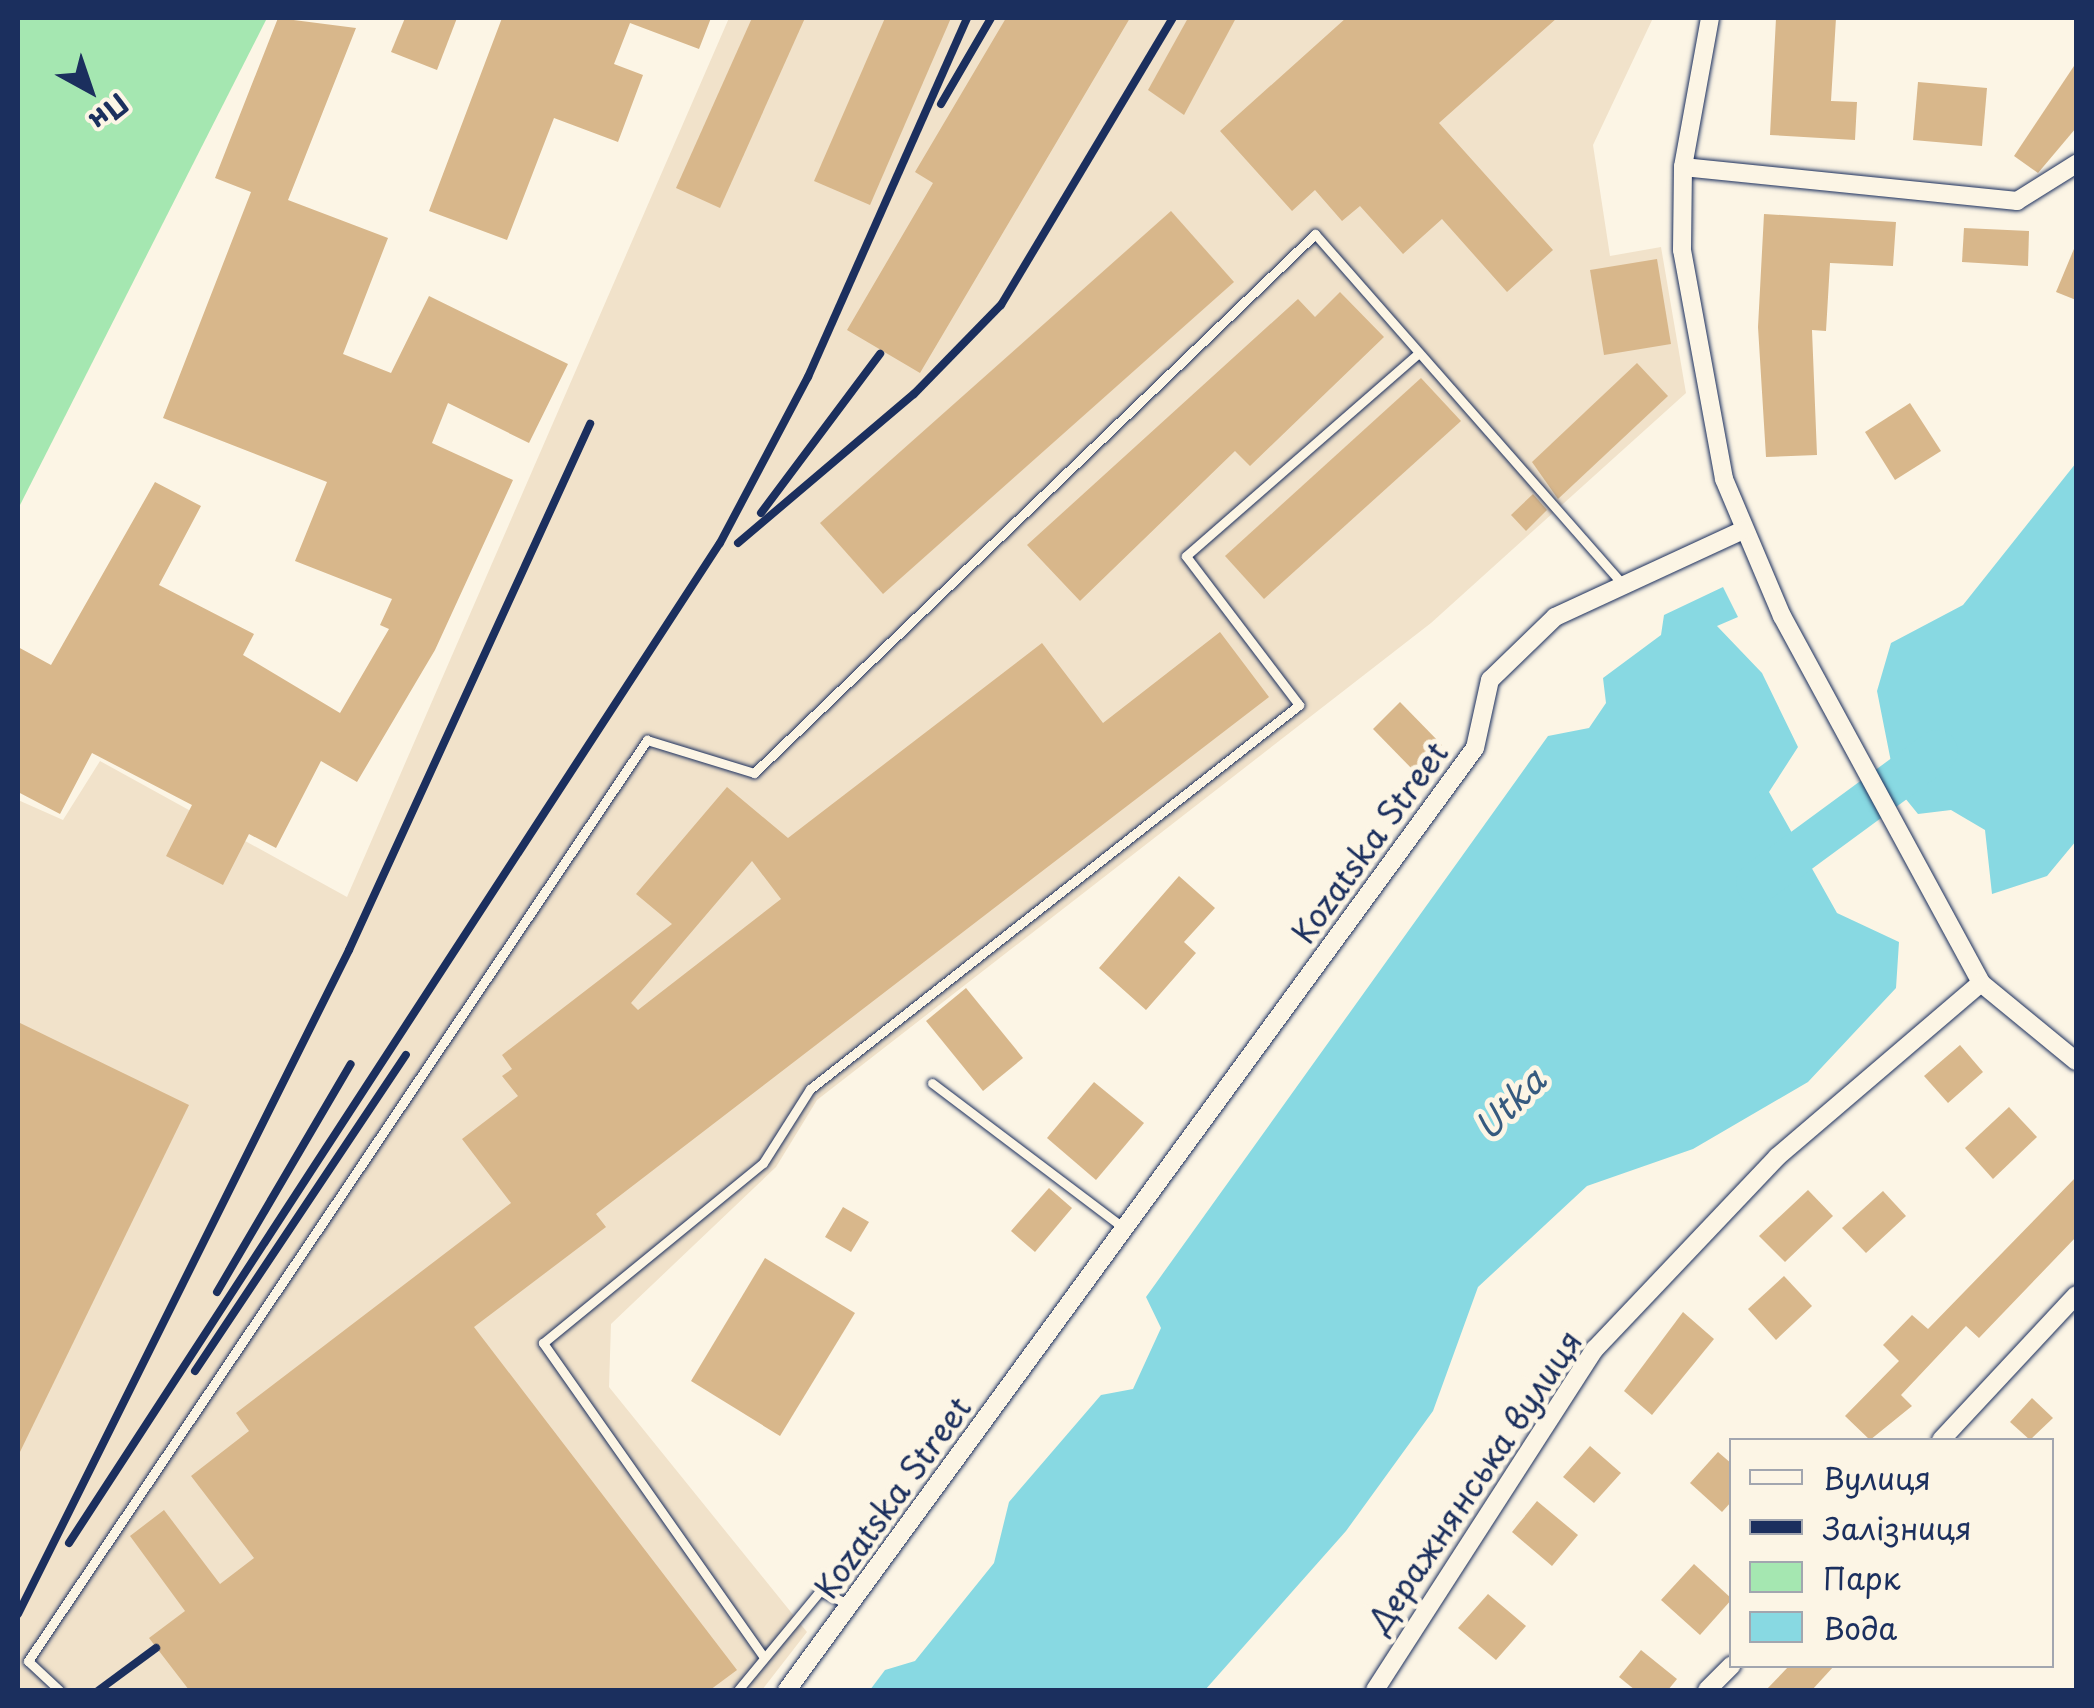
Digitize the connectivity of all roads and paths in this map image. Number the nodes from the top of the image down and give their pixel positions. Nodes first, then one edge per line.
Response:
1 (1710, 18) edge
2 (2076, 164) edge
3 (1682, 167) junction
4 (1419, 352) junction
5 (1743, 530) junction
6 (1623, 585) junction
7 (1981, 983) junction
8 (2076, 1060) edge
9 (932, 1082) dead end
10 (1124, 1228) junction
11 (2076, 1295) edge
12 (1943, 1438) edge
13 (850, 1605) junction
14 (764, 1656) junction
15 (1729, 1667) edge
16 (60, 1690) edge
17 (738, 1690) edge
18 (788, 1690) edge
19 (1375, 1690) edge
20 (1707, 1690) edge

1 - 3 street
2 - 3 street
3 - 5 street
4 - 6 lane
4 - 14 lane
4 - 16 lane
5 - 6 street, Kozatska Street
5 - 7 street
6 - 10 street, Kozatska Street
7 - 8 street
7 - 19 street, Деражнянська вулиця
9 - 10 lane
10 - 13 street, Kozatska Street
11 - 12 street
13 - 14 lane
13 - 18 street, Kozatska Street
14 - 17 lane
15 - 20 street

